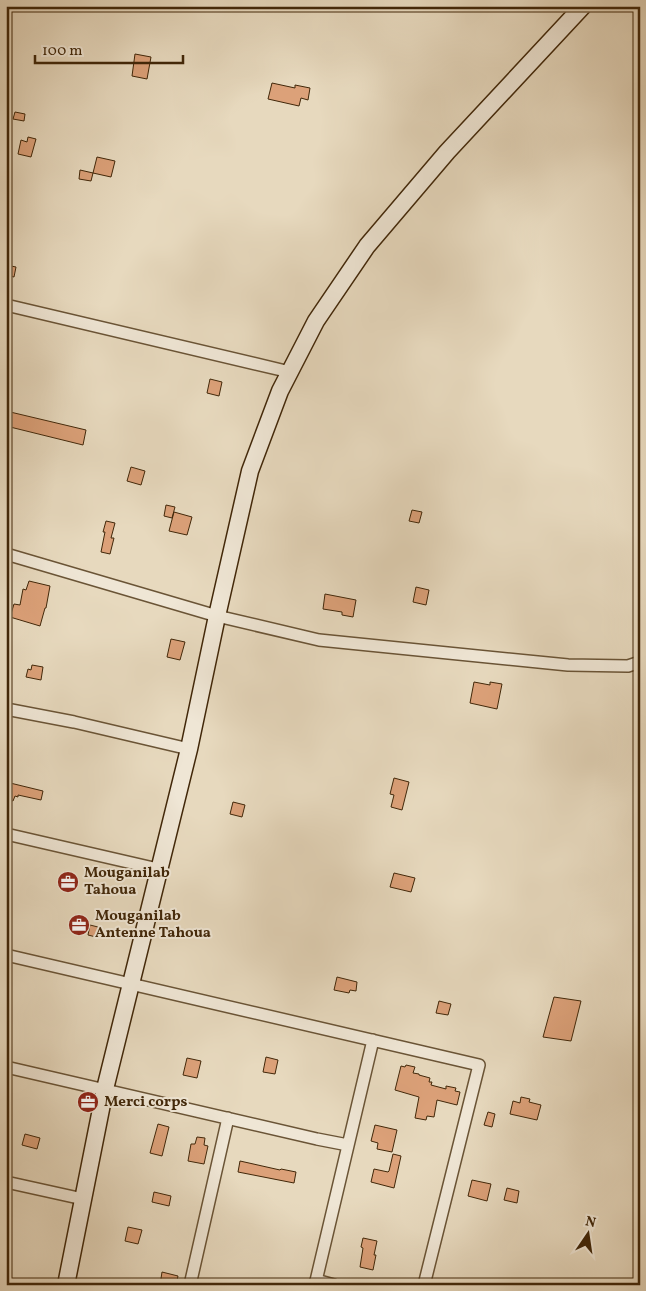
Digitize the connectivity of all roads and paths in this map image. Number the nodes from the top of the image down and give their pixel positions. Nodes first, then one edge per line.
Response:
1 (583, 6) edge
2 (6, 305) edge
3 (290, 372) junction
4 (6, 554) edge
5 (217, 616) junction
6 (640, 662) edge
7 (6, 709) edge
8 (189, 749) junction
9 (6, 834) edge
10 (158, 869) junction
11 (6, 955) edge
12 (130, 985) junction
13 (373, 1040) junction
14 (6, 1066) edge
15 (105, 1089) junction
16 (228, 1118) junction
17 (348, 1145) junction
18 (6, 1182) edge
19 (83, 1199) junction
20 (316, 1283) edge
21 (66, 1285) edge
22 (190, 1285) edge
23 (334, 1285) edge
24 (424, 1285) edge

1 - 3 street
2 - 3 street
3 - 5 street
4 - 5 street
5 - 6 street
5 - 8 street
7 - 8 street
8 - 10 street
9 - 10 street
10 - 12 street
11 - 12 street
12 - 13 street
12 - 15 street
13 - 17 street
13 - 24 street
14 - 15 street
15 - 16 street
15 - 19 street
16 - 17 street
16 - 22 street
17 - 20 street
18 - 19 street
19 - 21 street
20 - 23 street

